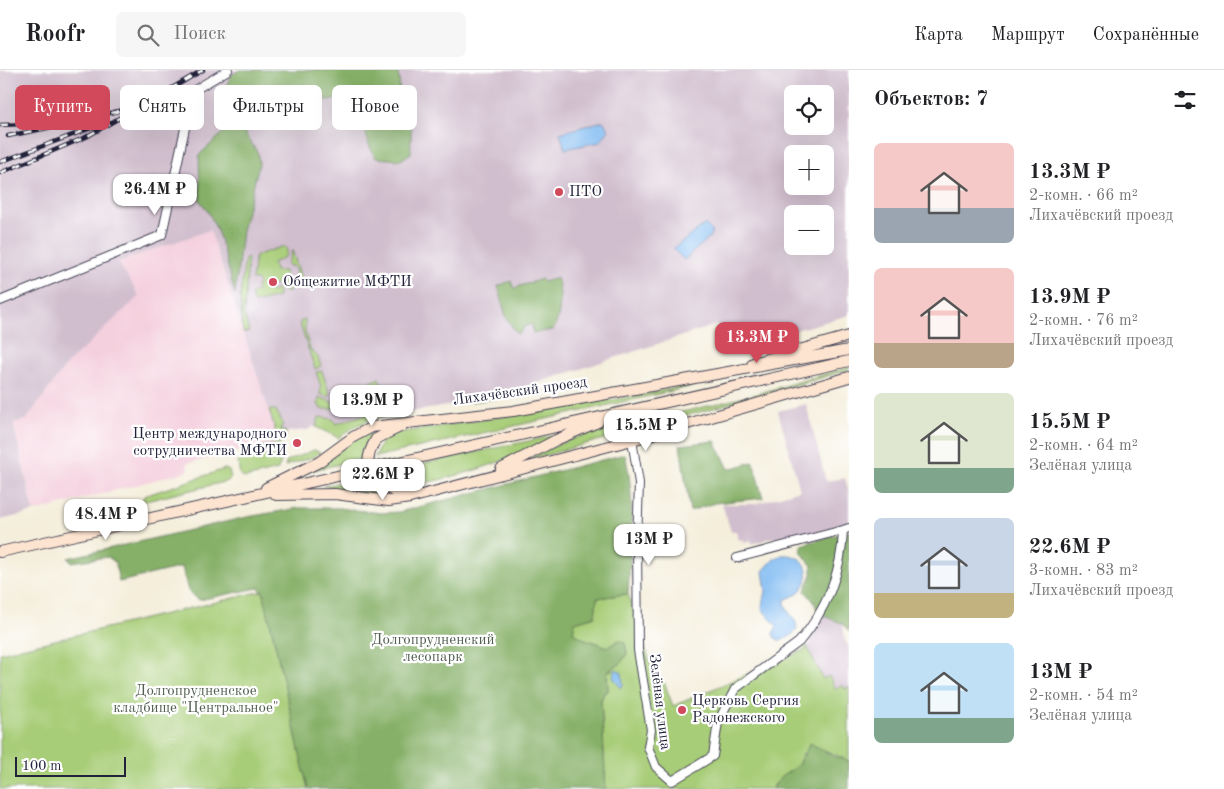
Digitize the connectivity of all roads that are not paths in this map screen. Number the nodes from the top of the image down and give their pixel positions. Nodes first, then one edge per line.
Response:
1 (228, 70) edge
2 (0, 301) edge
3 (849, 336) edge
4 (849, 351) edge
5 (849, 361) edge
6 (849, 377) edge
7 (687, 380) junction
8 (672, 401) junction
9 (624, 412) junction
10 (420, 420) junction
11 (632, 440) junction
12 (369, 468) junction
13 (484, 477) junction
14 (255, 494) junction
15 (421, 495) junction
16 (846, 529) edge
17 (0, 552) edge
18 (737, 558) dead end

1 - 2 street
3 - 7 main road, Лихачёвский проезд
4 - 7 main road, Лихачёвский проезд
4 - 8 main road, Лихачёвский проезд
5 - 8 main road, Лихачёвский проезд
6 - 11 main road
7 - 10 main road, Лихачёвский проезд
8 - 9 main road, Лихачёвский проезд
9 - 12 main road, Лихачёвский проезд
9 - 13 main road
10 - 12 main road
10 - 14 main road, Лихачёвский проезд
11 - 13 main road
11 - 16 street, Зелёная улица
12 - 14 main road, Лихачёвский проезд
12 - 15 main road
13 - 15 main road, Лихачёвский проезд
14 - 15 main road, Лихачёвский проезд
14 - 17 main road, Лихачёвский проезд
16 - 18 street

